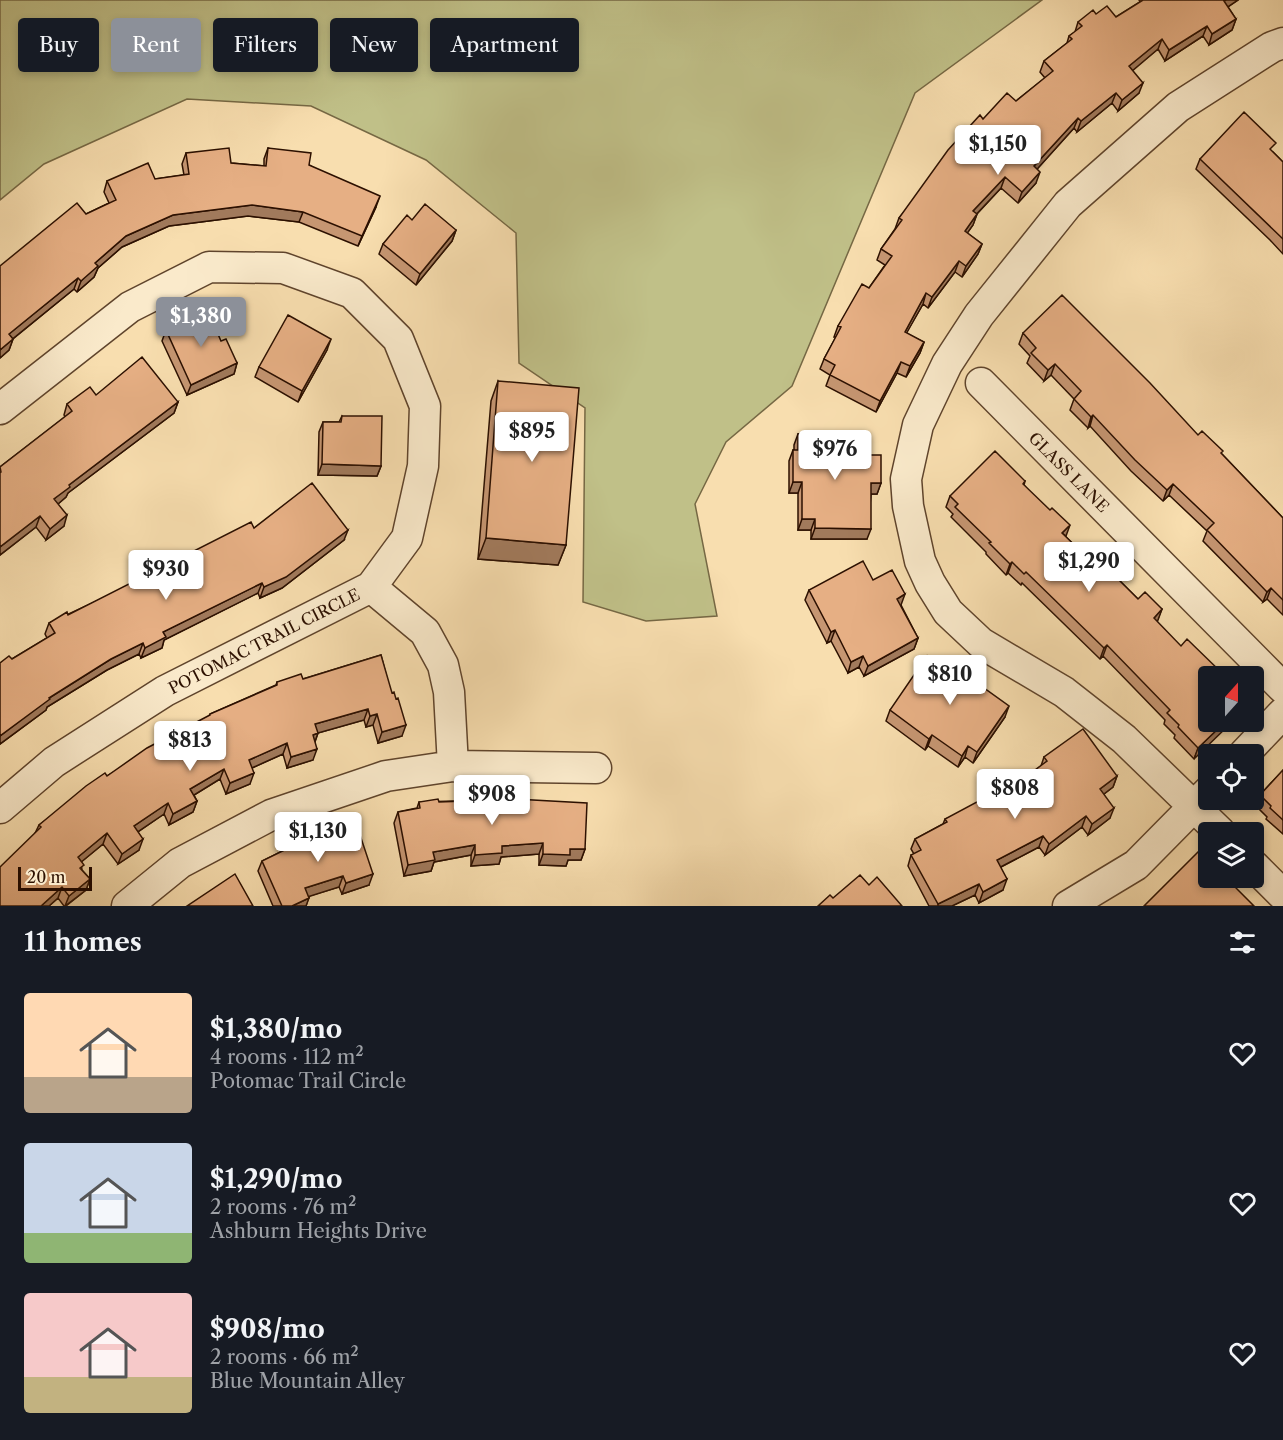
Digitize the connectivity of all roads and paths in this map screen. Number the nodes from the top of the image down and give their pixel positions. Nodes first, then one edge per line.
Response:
1 (1283, 43) edge
2 (981, 383) dead end
3 (0, 410) edge
4 (371, 587) junction
5 (1283, 688) edge
6 (1283, 713) edge
7 (1254, 744) edge
8 (453, 766) junction
9 (596, 768) dead end
10 (1198, 796) edge
11 (1198, 803) edge
12 (0, 808) edge
13 (1264, 876) edge
14 (1283, 895) edge
15 (127, 906) edge
16 (1068, 906) edge

1 - 10 street
2 - 5 street, GLASS LANE
3 - 4 street, POTOMAC TRAIL CIRCLE
4 - 8 street
4 - 12 street, POTOMAC TRAIL CIRCLE
6 - 7 street
8 - 9 street
8 - 15 street
11 - 16 street
13 - 14 street

